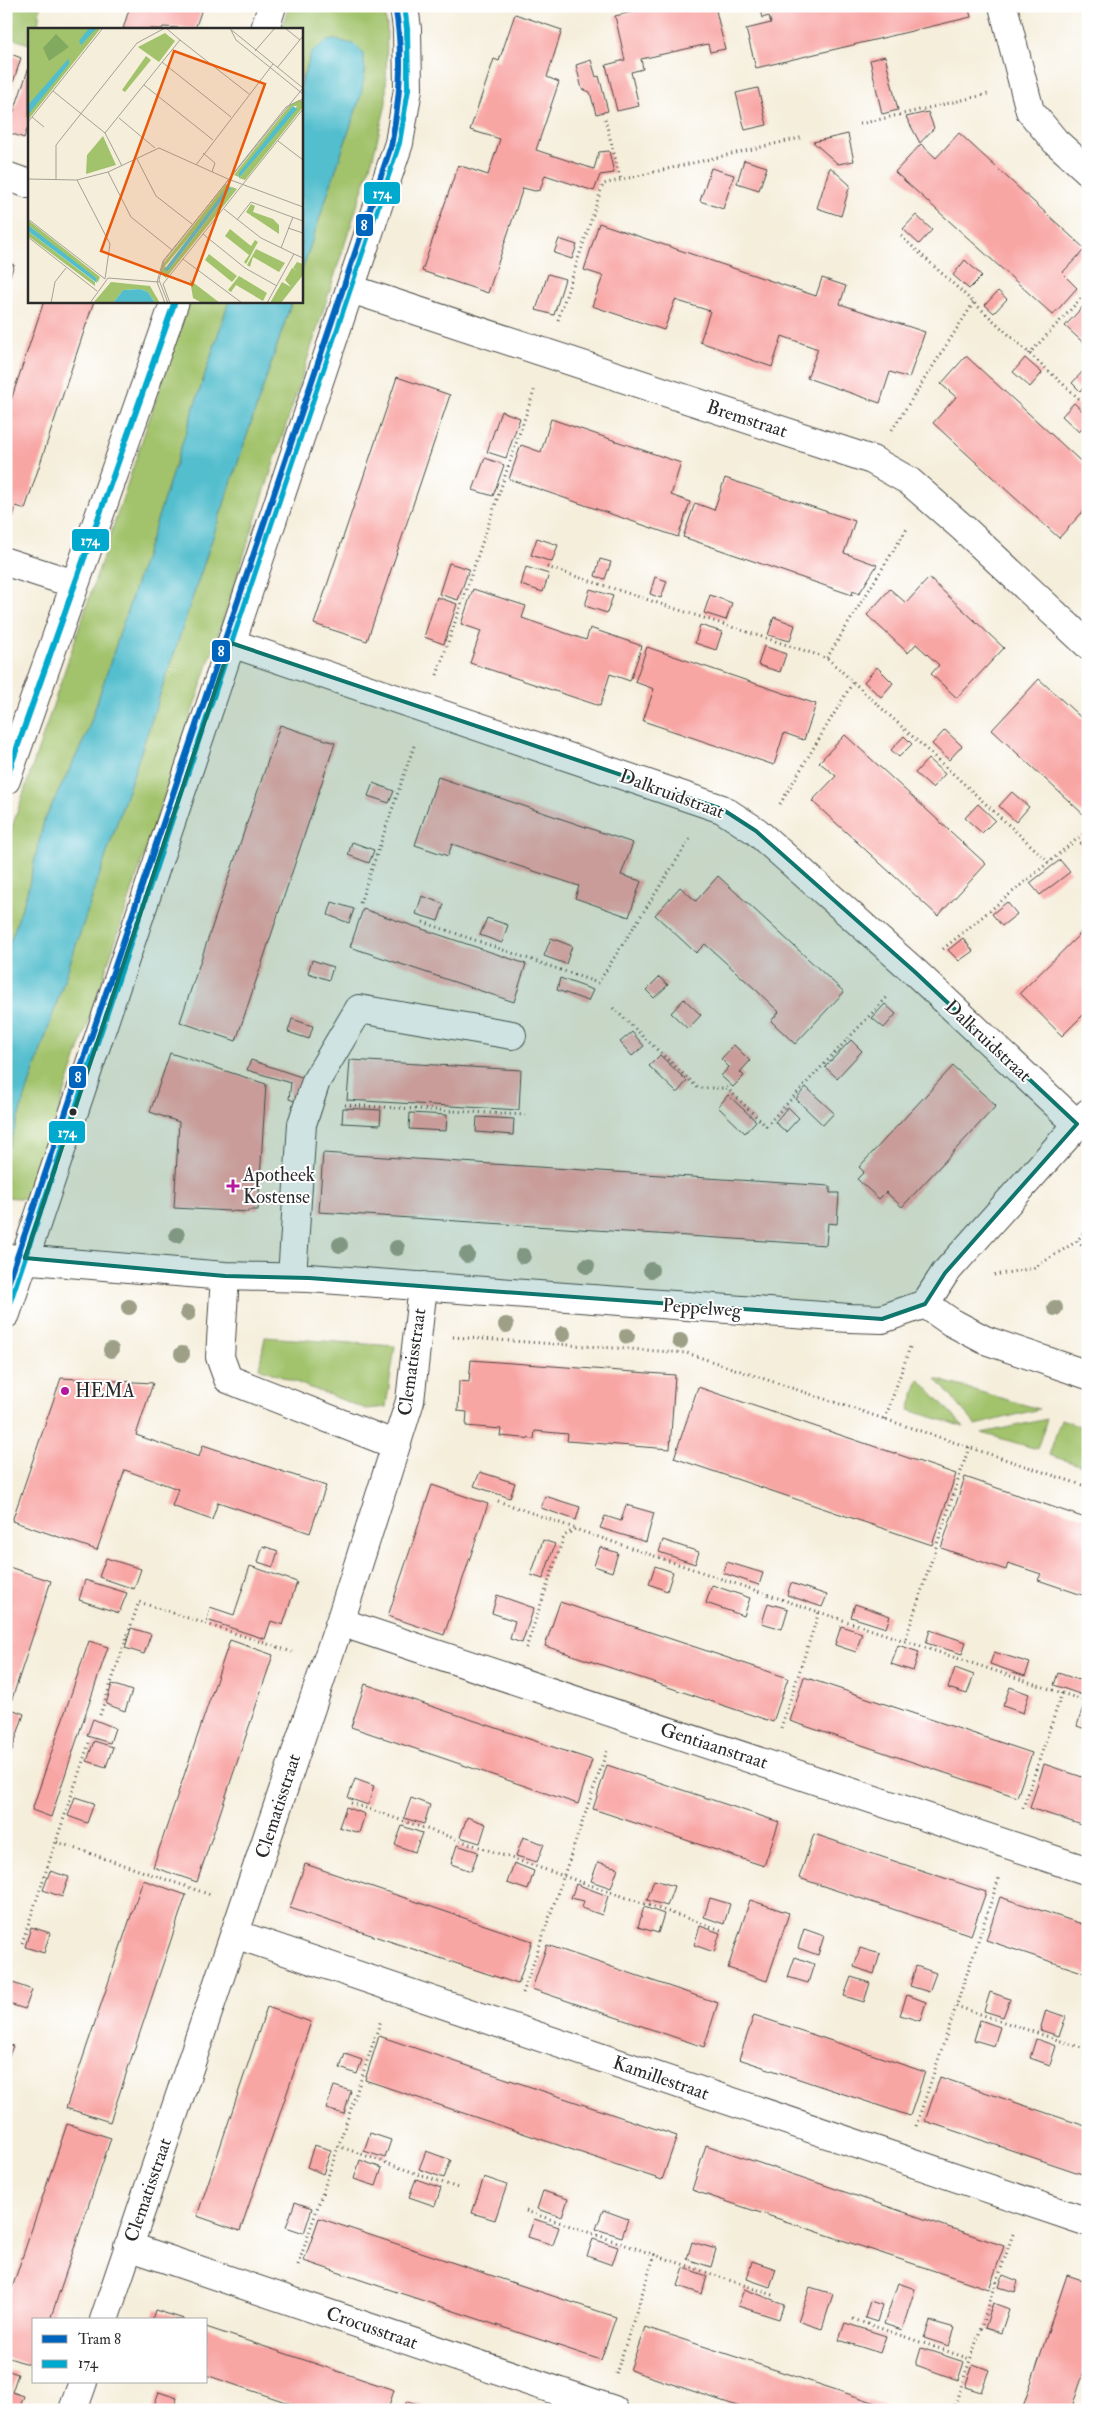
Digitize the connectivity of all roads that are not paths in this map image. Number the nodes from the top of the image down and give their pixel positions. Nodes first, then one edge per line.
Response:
1 (272, 6) edge
2 (404, 6) edge
3 (1003, 6) edge
4 (265, 28) edge
5 (1088, 171) edge
6 (6, 176) edge
7 (28, 184) edge
8 (351, 289) junction
9 (175, 302) edge
10 (6, 562) edge
11 (75, 584) junction
12 (231, 643) junction
13 (1088, 645) edge
14 (6, 780) edge
15 (512, 1035) dead end
16 (1082, 1118) edge
17 (16, 1258) edge
18 (225, 1276) junction
19 (292, 1278) junction
20 (423, 1286) junction
21 (925, 1304) junction
22 (6, 1314) edge
23 (1088, 1375) edge
24 (396, 1444) junction
25 (340, 1622) junction
26 (1088, 1871) edge
27 (235, 1934) junction
28 (1088, 2222) edge
29 (128, 2246) junction
30 (105, 2318) edge
31 (82, 2384) edge
32 (610, 2408) edge
33 (73, 2410) edge

1 - 4 street
2 - 8 street
3 - 5 street
6 - 7 street
8 - 12 street
8 - 13 street, Bremstraat
9 - 11 street
10 - 11 street
11 - 14 street
12 - 16 street, Dalkruidstraat
12 - 17 street
15 - 19 street
16 - 21 street
17 - 18 street, Peppelweg
17 - 22 street
18 - 19 street, Peppelweg
18 - 24 street
19 - 20 street, Peppelweg
20 - 21 street, Peppelweg
20 - 24 street, Clematisstraat
21 - 23 street
24 - 25 street, Clematisstraat
25 - 26 street, Gentiaanstraat
25 - 27 street, Clematisstraat
27 - 28 street, Kamillestraat
27 - 29 street, Clematisstraat
29 - 30 street, Clematisstraat
29 - 32 street, Crocusstraat
31 - 33 street

